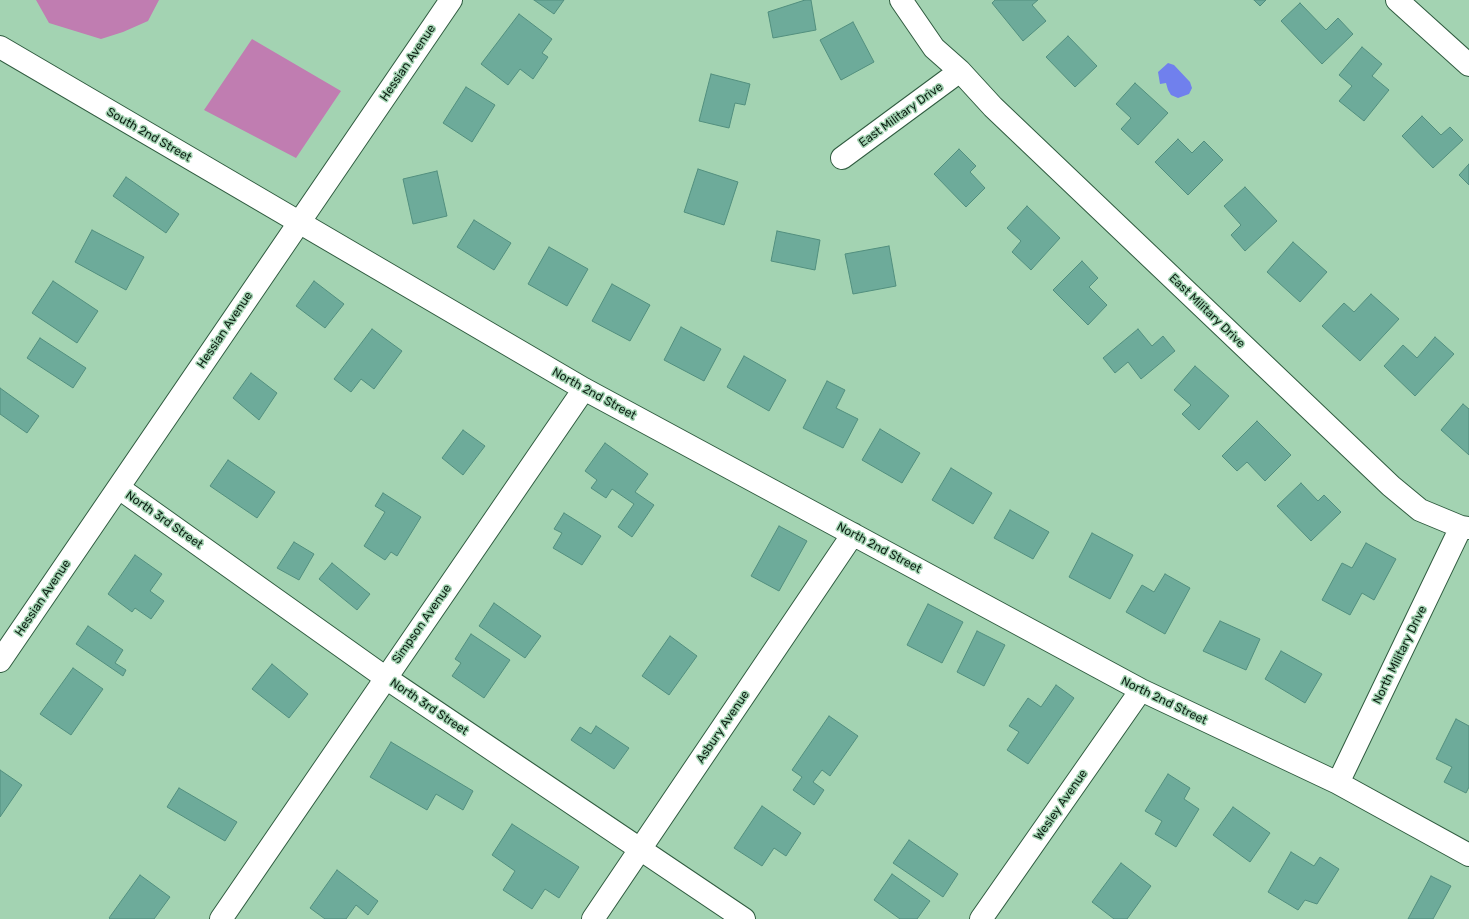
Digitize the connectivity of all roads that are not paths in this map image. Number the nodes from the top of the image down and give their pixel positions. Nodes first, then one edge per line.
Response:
1 (451, 0) edge
2 (901, 0) edge
3 (1397, 0) edge
4 (0, 47) edge
5 (1469, 65) edge
6 (960, 71) junction
7 (842, 158) dead end
8 (299, 222) junction
9 (584, 389) junction
10 (119, 488) junction
11 (1465, 528) edge
12 (853, 534) junction
13 (0, 662) edge
14 (386, 678) junction
15 (1141, 690) junction
16 (1338, 783) junction
17 (640, 850) junction
18 (1469, 854) edge
19 (221, 919) edge
20 (593, 919) edge
21 (744, 919) edge
22 (981, 919) edge

1 - 8 street, Hessian Avenue
2 - 6 street, East Military Drive
3 - 5 street
4 - 8 street, South 2nd Street
6 - 7 street, East Military Drive
6 - 11 street, East Military Drive
8 - 9 street, North 2nd Street
8 - 10 street, Hessian Avenue
9 - 12 street, North 2nd Street
9 - 14 street, Simpson Avenue
10 - 13 street, Hessian Avenue
10 - 14 street, North 3rd Street
11 - 16 street, North Military Drive
12 - 15 street, North 2nd Street
12 - 17 street, Asbury Avenue
14 - 17 street, North 3rd Street
14 - 19 street, Simpson Avenue
15 - 16 street, North 2nd Street
15 - 22 street, Wesley Avenue
16 - 18 street, North 2nd Street
17 - 20 street, Asbury Avenue
17 - 21 street, North 3rd Street

